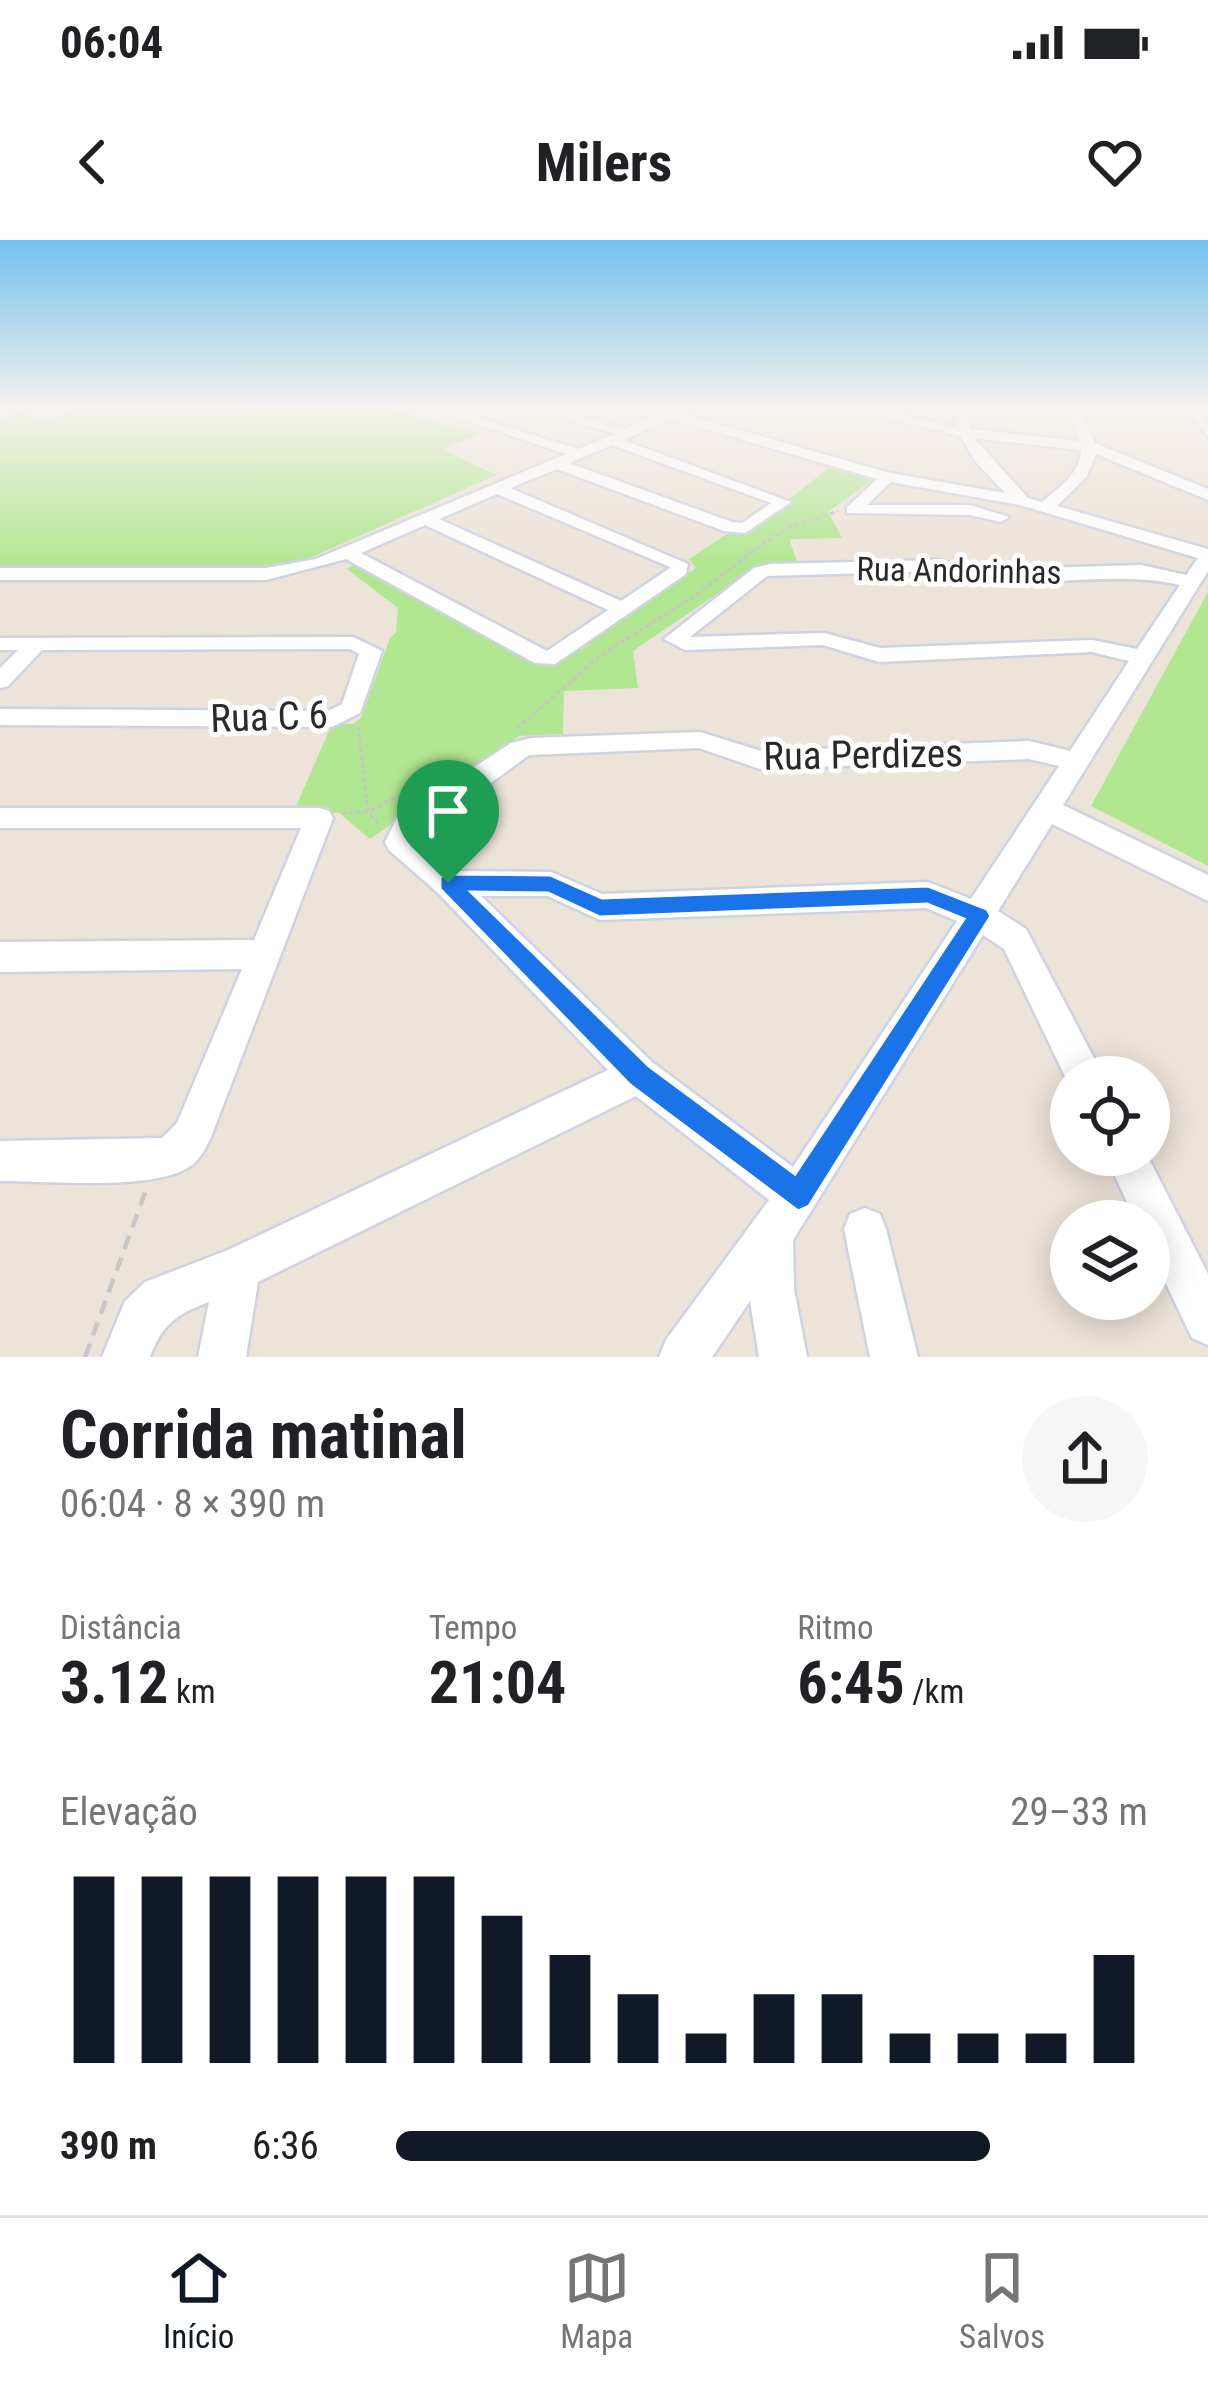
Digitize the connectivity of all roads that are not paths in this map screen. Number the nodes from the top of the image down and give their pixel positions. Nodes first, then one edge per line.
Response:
1 (561, 460) edge
2 (681, 460) edge
3 (828, 460) edge
4 (986, 460) edge
5 (1091, 460) edge
6 (1125, 460) edge
7 (555, 463) junction
8 (888, 477) junction
9 (498, 489) junction
10 (1208, 495) edge
11 (1022, 501) junction
12 (1045, 508) junction
13 (1074, 516) junction
14 (428, 520) junction
15 (349, 553) junction
16 (1208, 556) edge
17 (0, 574) edge
18 (1190, 582) junction
19 (625, 610) junction
20 (0, 644) edge
21 (36, 644) junction
22 (1142, 657) junction
23 (0, 680) edge
24 (0, 717) edge
25 (1076, 761) junction
26 (1045, 808) junction
27 (0, 818) edge
28 (448, 883) junction
29 (1208, 889) edge
30 (979, 916) junction
31 (266, 953) junction
32 (0, 957) edge
33 (1074, 1056) edge
34 (639, 1075) junction
35 (0, 1161) edge
36 (1135, 1176) edge
37 (785, 1212) junction
38 (865, 1229) dead end
39 (238, 1268) junction
40 (1208, 1322) edge
41 (127, 1357) edge
42 (222, 1357) edge
43 (683, 1357) edge
44 (783, 1357) edge
45 (894, 1357) edge

1 - 7 street
2 - 7 street
3 - 8 street
4 - 11 street
5 - 12 street
6 - 10 street
7 - 9 street
8 - 11 street
8 - 13 street
9 - 14 street
9 - 19 street
11 - 12 street
12 - 13 street
13 - 16 street
14 - 15 street
14 - 19 street
15 - 17 street
15 - 19 street
16 - 18 street
18 - 22 street
18 - 22 street, Rua Andorinhas
20 - 21 street
21 - 23 street
21 - 24 street, Rua C 6
22 - 25 street
25 - 26 street
25 - 28 street, Rua Perdizes
26 - 29 street
26 - 30 street
27 - 31 street
28 - 30 street
28 - 34 street
30 - 33 street
30 - 37 street
31 - 32 street
31 - 35 street
34 - 37 street
34 - 39 street
36 - 40 street
37 - 43 street
37 - 44 street
38 - 45 street
39 - 41 street
39 - 42 street

